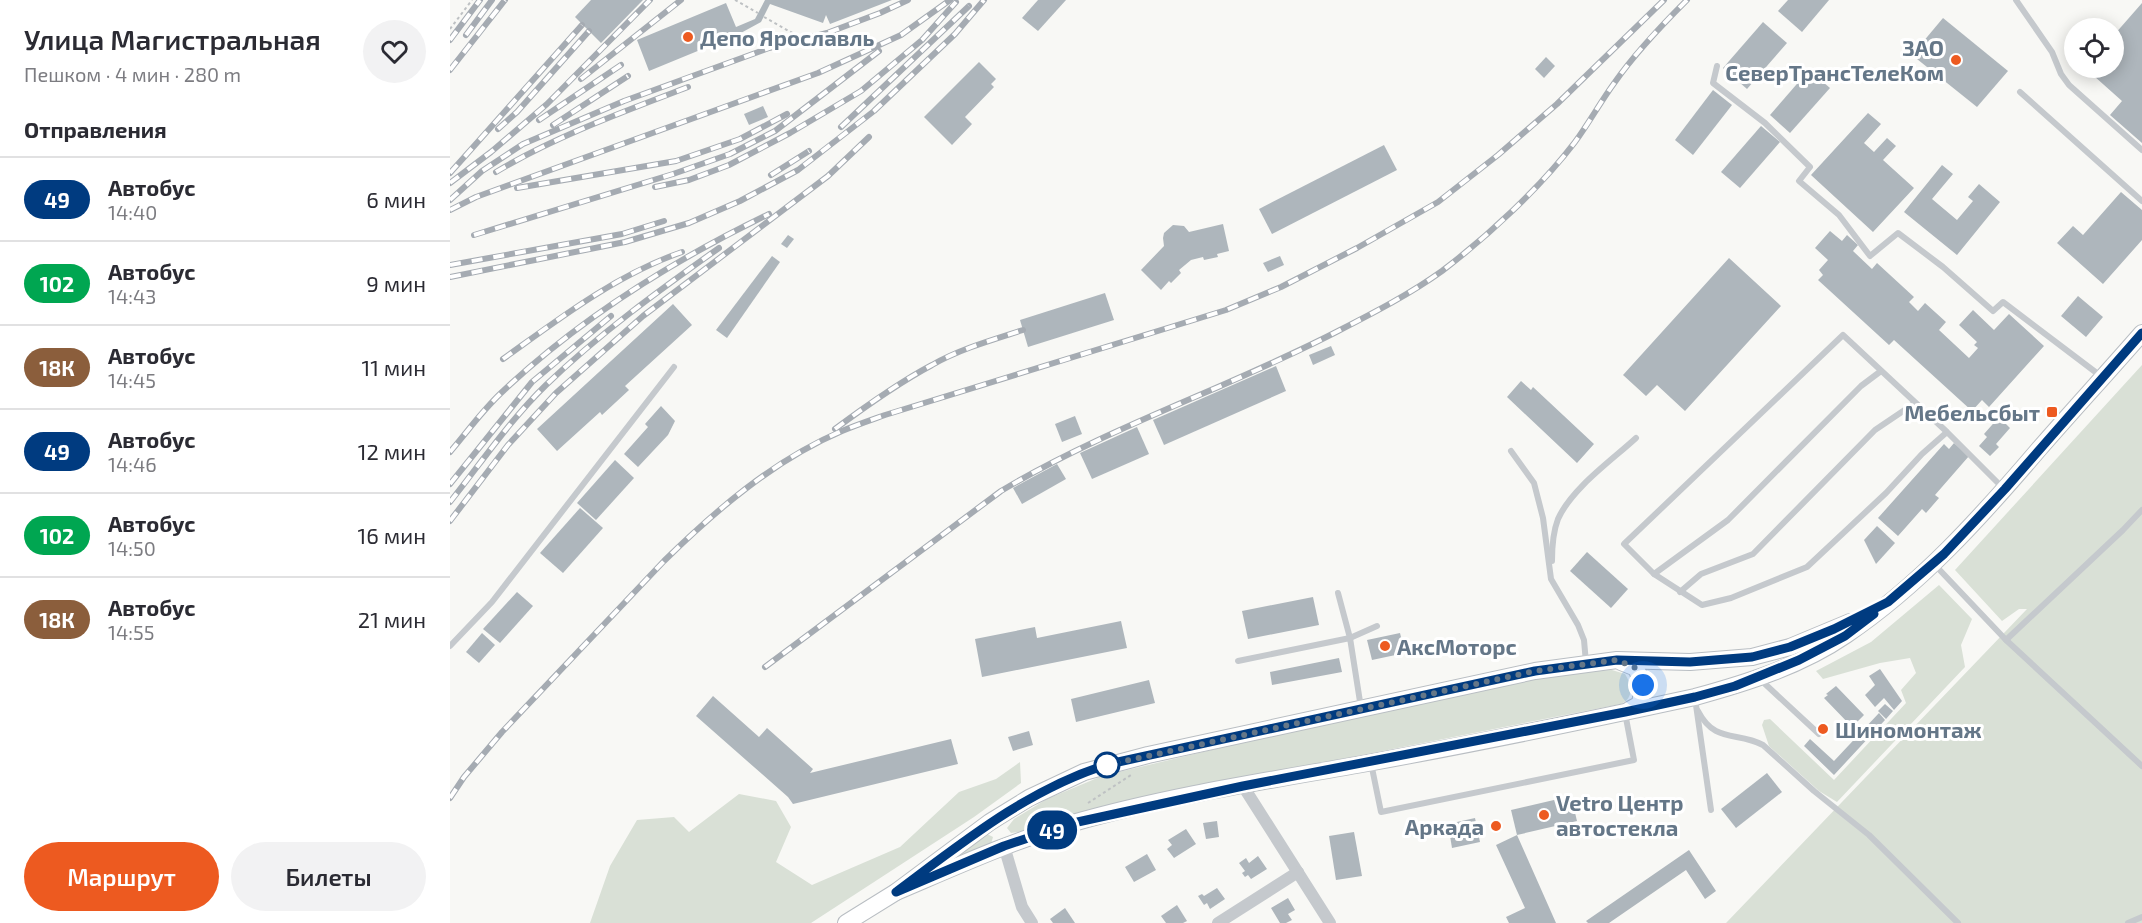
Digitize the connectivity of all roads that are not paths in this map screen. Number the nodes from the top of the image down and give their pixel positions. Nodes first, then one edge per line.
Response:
1 (2017, 1) edge
2 (1717, 66) dead end
3 (2020, 92) dead end
4 (2142, 150) edge
5 (2142, 201) edge
6 (2142, 333) edge
7 (674, 367) dead end
8 (1881, 371) junction
9 (2102, 378) junction
10 (1915, 403) junction
11 (1947, 432) junction
12 (1636, 438) dead end
13 (1511, 451) dead end
14 (2005, 489) junction
15 (2142, 510) edge
16 (1934, 563) junction
17 (1654, 574) junction
18 (1551, 579) junction
19 (1680, 592) junction
20 (1338, 593) dead end
21 (1888, 602) junction
22 (1377, 626) dead end
23 (1350, 638) junction
24 (2006, 640) junction
25 (450, 646) edge
26 (1752, 657) junction
27 (1617, 660) junction
28 (1238, 661) dead end
29 (1586, 663) junction
30 (1760, 677) junction
31 (1697, 704) junction
32 (1361, 709) junction
33 (1625, 712) junction
34 (1819, 734) dead end
35 (1371, 762) junction
36 (2142, 766) edge
37 (1243, 786) junction
38 (1711, 810) dead end
39 (990, 822) junction
40 (1004, 846) junction
41 (1298, 872) junction
42 (896, 892) junction
43 (2142, 917) edge
44 (846, 923) edge
45 (1032, 923) edge
46 (1218, 923) edge
47 (1330, 923) edge
48 (1958, 923) edge
49 (2128, 923) edge

1 - 4 lane
2 - 9 lane
3 - 5 lane
6 - 9 main road
7 - 25 lane
8 - 10 lane
8 - 17 lane
8 - 17 lane
9 - 14 main road
10 - 11 lane
10 - 19 lane
11 - 14 lane
11 - 19 lane
12 - 18 lane
13 - 18 lane
14 - 16 main road
15 - 24 lane
16 - 21 main road
16 - 24 lane
17 - 19 lane
18 - 29 lane
20 - 23 lane
21 - 26 main road
21 - 30 main road
22 - 23 lane
23 - 28 lane
23 - 32 lane
24 - 36 lane
26 - 27 main road
26 - 30 main road
27 - 29 main road
27 - 33 main road
29 - 32 main road
30 - 31 main road
30 - 34 lane
31 - 33 main road
31 - 38 lane
31 - 48 lane
32 - 39 main road
33 - 35 main road
33 - 35 lane
35 - 37 main road
37 - 40 main road
37 - 41 street
39 - 40 main road
39 - 42 main road
40 - 42 main road
40 - 45 street
41 - 46 street
41 - 47 street
42 - 44 main road
43 - 49 lane

